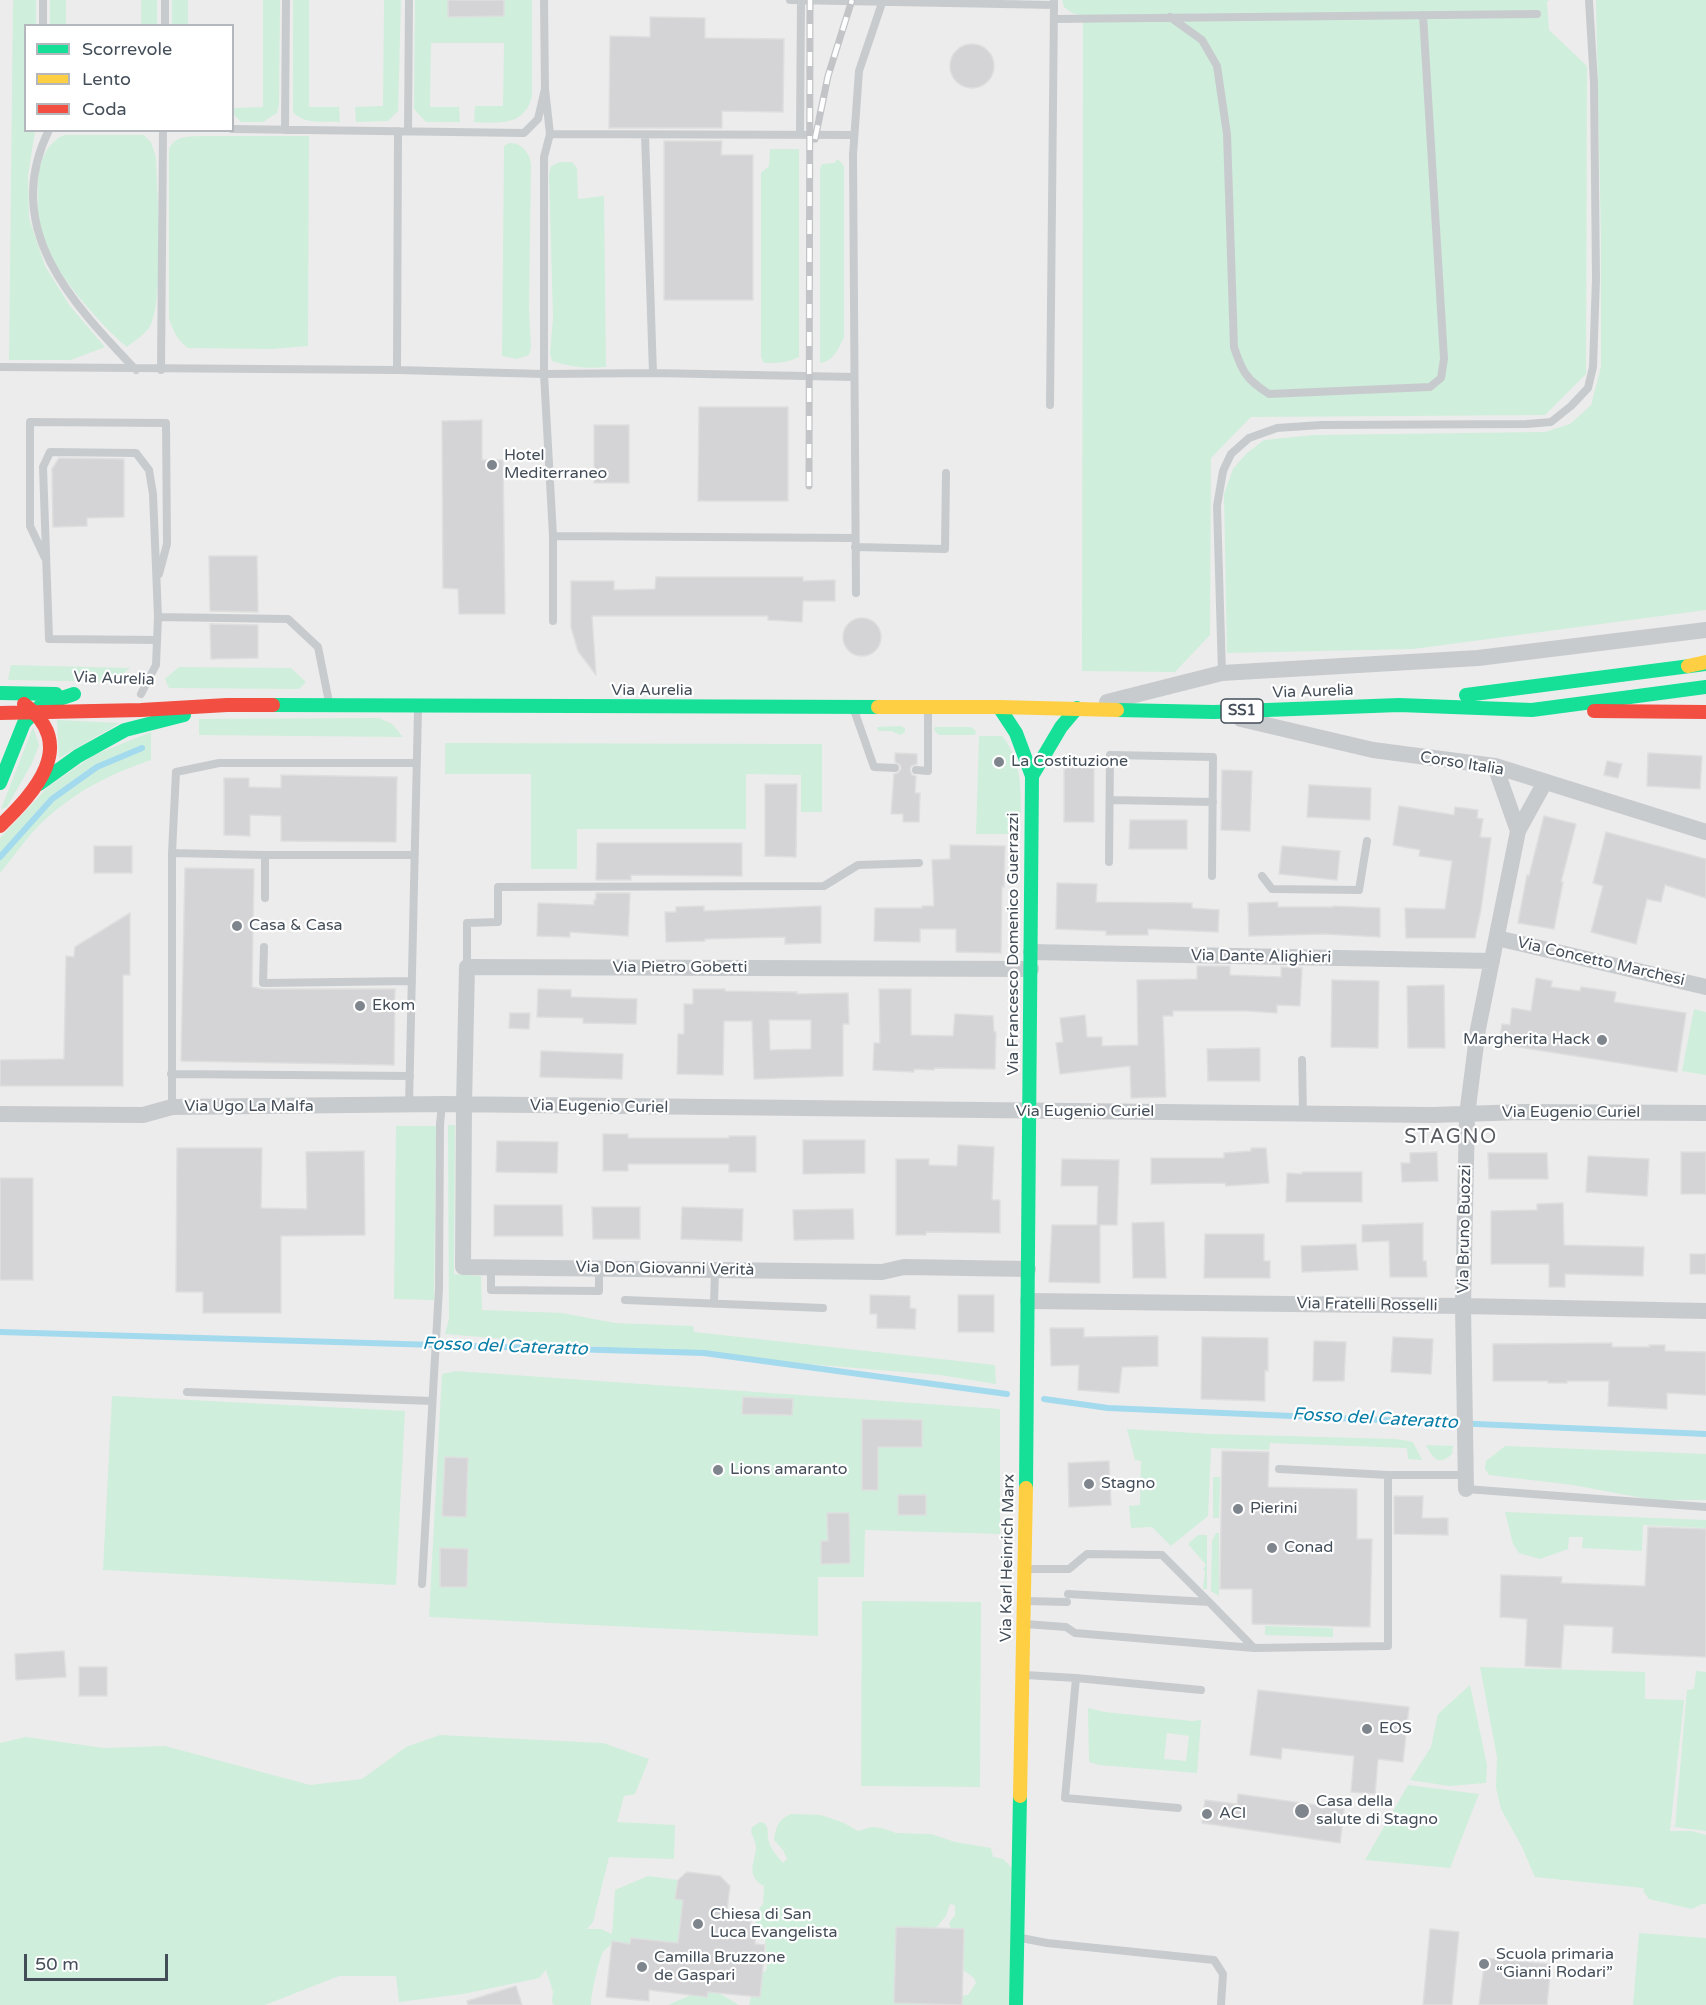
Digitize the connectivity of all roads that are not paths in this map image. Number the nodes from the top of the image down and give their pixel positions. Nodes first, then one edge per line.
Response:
1 (43, 0) edge
2 (165, 0) edge
3 (286, 0) edge
4 (409, 0) edge
5 (544, 0) edge
6 (790, 0) edge
7 (801, 0) edge
8 (1589, 0) edge
9 (882, 1) edge
10 (1054, 2) edge
11 (1537, 14) dead end
12 (1423, 15) junction
13 (1170, 17) junction
14 (1054, 19) junction
15 (43, 24) edge
16 (165, 24) edge
17 (545, 89) junction
18 (234, 129) edge
19 (285, 130) junction
20 (398, 131) junction
21 (408, 131) junction
22 (48, 132) edge
23 (163, 132) edge
24 (550, 135) junction
25 (645, 135) junction
26 (800, 135) junction
27 (854, 135) junction
28 (0, 368) edge
29 (136, 369) junction
30 (161, 369) junction
31 (397, 370) junction
32 (653, 373) junction
33 (544, 374) junction
34 (854, 377) junction
35 (1050, 405) dead end
36 (946, 473) dead end
37 (553, 536) junction
38 (855, 542) junction
39 (46, 561) junction
40 (157, 586) junction
41 (856, 593) dead end
42 (158, 617) junction
43 (553, 621) dead end
44 (1706, 630) edge
45 (157, 640) junction
46 (1706, 663) edge
47 (1222, 673) junction
48 (1706, 687) edge
49 (4, 693) edge
50 (135, 694) joint
51 (227, 705) junction
52 (330, 705) junction
53 (1399, 705) junction
54 (418, 706) junction
55 (853, 707) junction
56 (928, 707) junction
57 (999, 707) junction
58 (1081, 708) junction
59 (1532, 710) junction
60 (34, 711) junction
61 (1214, 712) junction
62 (1706, 712) edge
63 (0, 713) edge
64 (416, 763) junction
65 (1495, 766) junction
66 (895, 768) dead end
67 (916, 770) dead end
68 (1032, 776) junction
69 (1545, 782) junction
70 (0, 783) edge
71 (39, 784) junction
72 (1110, 801) junction
73 (1213, 802) junction
74 (0, 826) edge
75 (1518, 831) junction
76 (1706, 832) edge
77 (1367, 841) dead end
78 (172, 853) junction
79 (265, 855) junction
80 (414, 855) junction
81 (1109, 862) dead end
82 (919, 863) dead end
83 (1212, 876) dead end
84 (1262, 876) dead end
85 (265, 898) dead end
86 (1497, 938) junction
87 (264, 947) dead end
88 (1031, 961) junction
89 (1492, 961) junction
90 (467, 967) junction
91 (412, 981) junction
92 (1706, 987) edge
93 (1302, 1060) dead end
94 (171, 1074) junction
95 (410, 1076) junction
96 (442, 1104) junction
97 (409, 1105) junction
98 (464, 1105) junction
99 (172, 1107) junction
100 (1030, 1112) junction
101 (1303, 1113) junction
102 (1706, 1113) edge
103 (0, 1114) edge
104 (1467, 1114) junction
105 (491, 1267) junction
106 (599, 1268) junction
107 (1028, 1269) junction
108 (715, 1270) junction
109 (625, 1300) dead end
110 (1028, 1301) junction
111 (714, 1304) junction
112 (1463, 1306) junction
113 (823, 1308) dead end
114 (1706, 1311) edge
115 (187, 1392) dead end
116 (432, 1401) junction
117 (1279, 1469) dead end
118 (1388, 1475) junction
119 (1466, 1482) junction
120 (1706, 1507) edge
121 (1025, 1569) junction
122 (422, 1584) dead end
123 (1024, 1600) junction
124 (1209, 1602) junction
125 (1024, 1623) junction
126 (1254, 1647) junction
127 (1023, 1675) junction
128 (1076, 1678) junction
129 (1202, 1690) dead end
130 (1178, 1809) dead end
131 (1018, 1937) junction
132 (1016, 2005) edge
133 (1221, 2005) edge

1 - 15 lane
2 - 16 lane
3 - 19 lane
4 - 21 lane
5 - 17 lane
6 - 7 lane
7 - 9 lane
7 - 26 lane
8 - 47 lane
9 - 10 lane
9 - 27 lane
10 - 14 lane
11 - 12 lane
12 - 13 lane
12 - 13 lane
13 - 14 lane
14 - 35 lane
17 - 21 lane
17 - 24 lane
18 - 19 lane
19 - 20 lane
20 - 21 lane
20 - 31 lane
22 - 29 lane
23 - 30 lane
24 - 25 lane
24 - 33 lane
25 - 26 lane
25 - 32 lane
26 - 27 lane
27 - 34 lane
28 - 29 lane
29 - 30 lane
30 - 31 lane
31 - 33 lane
32 - 33 lane
32 - 34 lane
33 - 37 lane
34 - 38 lane
36 - 38 lane
37 - 38 lane
37 - 43 lane
38 - 41 lane
39 - 40 lane
39 - 40 lane
39 - 45 lane
40 - 42 lane
42 - 45 lane
42 - 52 lane
44 - 47 street
45 - 50 lane
46 - 53 main road, Via Aurelia / SS1
47 - 58 street
48 - 59 main road, Via Aurelia / SS1
49 - 60 main road
49 - 60 main road, Via Aurelia
50 - 51 main road, Via Aurelia
51 - 52 main road, Via Aurelia
51 - 60 main road, Via Aurelia
51 - 71 main road
52 - 54 main road, Via Aurelia
53 - 59 main road, Via Aurelia / SS1
53 - 61 main road, Via Aurelia / SS1
54 - 55 main road, Via Aurelia
54 - 64 lane
55 - 56 main road, Via Aurelia
55 - 66 lane
56 - 57 main road, Via Aurelia
56 - 67 lane
57 - 58 main road, Via Aurelia
57 - 68 main road, Via Francesco Domenico Guerrazzi
58 - 61 main road, Via Aurelia / SS1
58 - 68 main road
59 - 62 main road
60 - 63 main road, Via Aurelia
60 - 70 main road
60 - 71 main road
61 - 65 street, Corso Italia
64 - 78 lane
64 - 80 lane
65 - 69 street, Corso Italia
65 - 75 street
68 - 88 main road, Via Francesco Domenico Guerrazzi
69 - 75 street, Via Bruno Buozzi
69 - 76 street, Corso Italia
71 - 74 main road
72 - 73 lane
72 - 73 lane
72 - 81 lane
73 - 83 lane
75 - 86 street, Via Bruno Buozzi
77 - 84 lane
78 - 79 lane
78 - 94 lane
79 - 80 lane
79 - 85 lane
80 - 91 lane
82 - 90 lane
86 - 89 street, Via Bruno Buozzi
86 - 92 street, Via Concetto Marchesi
87 - 91 lane
88 - 89 street, Via Dante Alighieri
88 - 90 street, Via Pietro Gobetti
88 - 100 main road, Via Francesco Domenico Guerrazzi
89 - 104 street, Via Bruno Buozzi
90 - 98 street
91 - 95 lane
93 - 101 lane
94 - 95 lane
94 - 99 lane
95 - 97 lane
96 - 97 street, Via Ugo La Malfa
96 - 98 street, Via Ugo La Malfa
96 - 116 lane
97 - 99 street, Via Ugo La Malfa
98 - 100 street, Via Eugenio Curiel
98 - 105 street, Via Don Giovanni Verità
99 - 103 street, Via Ugo La Malfa
100 - 101 street, Via Eugenio Curiel
100 - 107 main road, Via Karl Heinrich Marx
101 - 104 street, Via Eugenio Curiel
102 - 104 street, Via Eugenio Curiel
104 - 112 street, Via Bruno Buozzi
105 - 106 street, Via Don Giovanni Verità
105 - 106 lane
106 - 108 street, Via Don Giovanni Verità
107 - 108 street, Via Don Giovanni Verità
107 - 110 main road, Via Karl Heinrich Marx
108 - 111 lane
109 - 111 lane
110 - 112 street, Via Fratelli Rosselli
110 - 121 main road, Via Karl Heinrich Marx
111 - 113 lane
112 - 114 street, Via Fratelli Rosselli
112 - 119 street, Via Bruno Buozzi
115 - 116 lane
116 - 122 lane
117 - 118 lane
118 - 119 lane
118 - 126 lane
119 - 120 lane
121 - 123 main road, Via Karl Heinrich Marx
121 - 124 lane
123 - 124 lane
123 - 125 main road, Via Karl Heinrich Marx
124 - 126 lane
125 - 126 lane
125 - 127 main road, Via Karl Heinrich Marx
127 - 128 lane
127 - 131 main road, Via Karl Heinrich Marx
128 - 129 lane
128 - 130 lane
131 - 132 main road, Via Karl Heinrich Marx
131 - 133 lane

